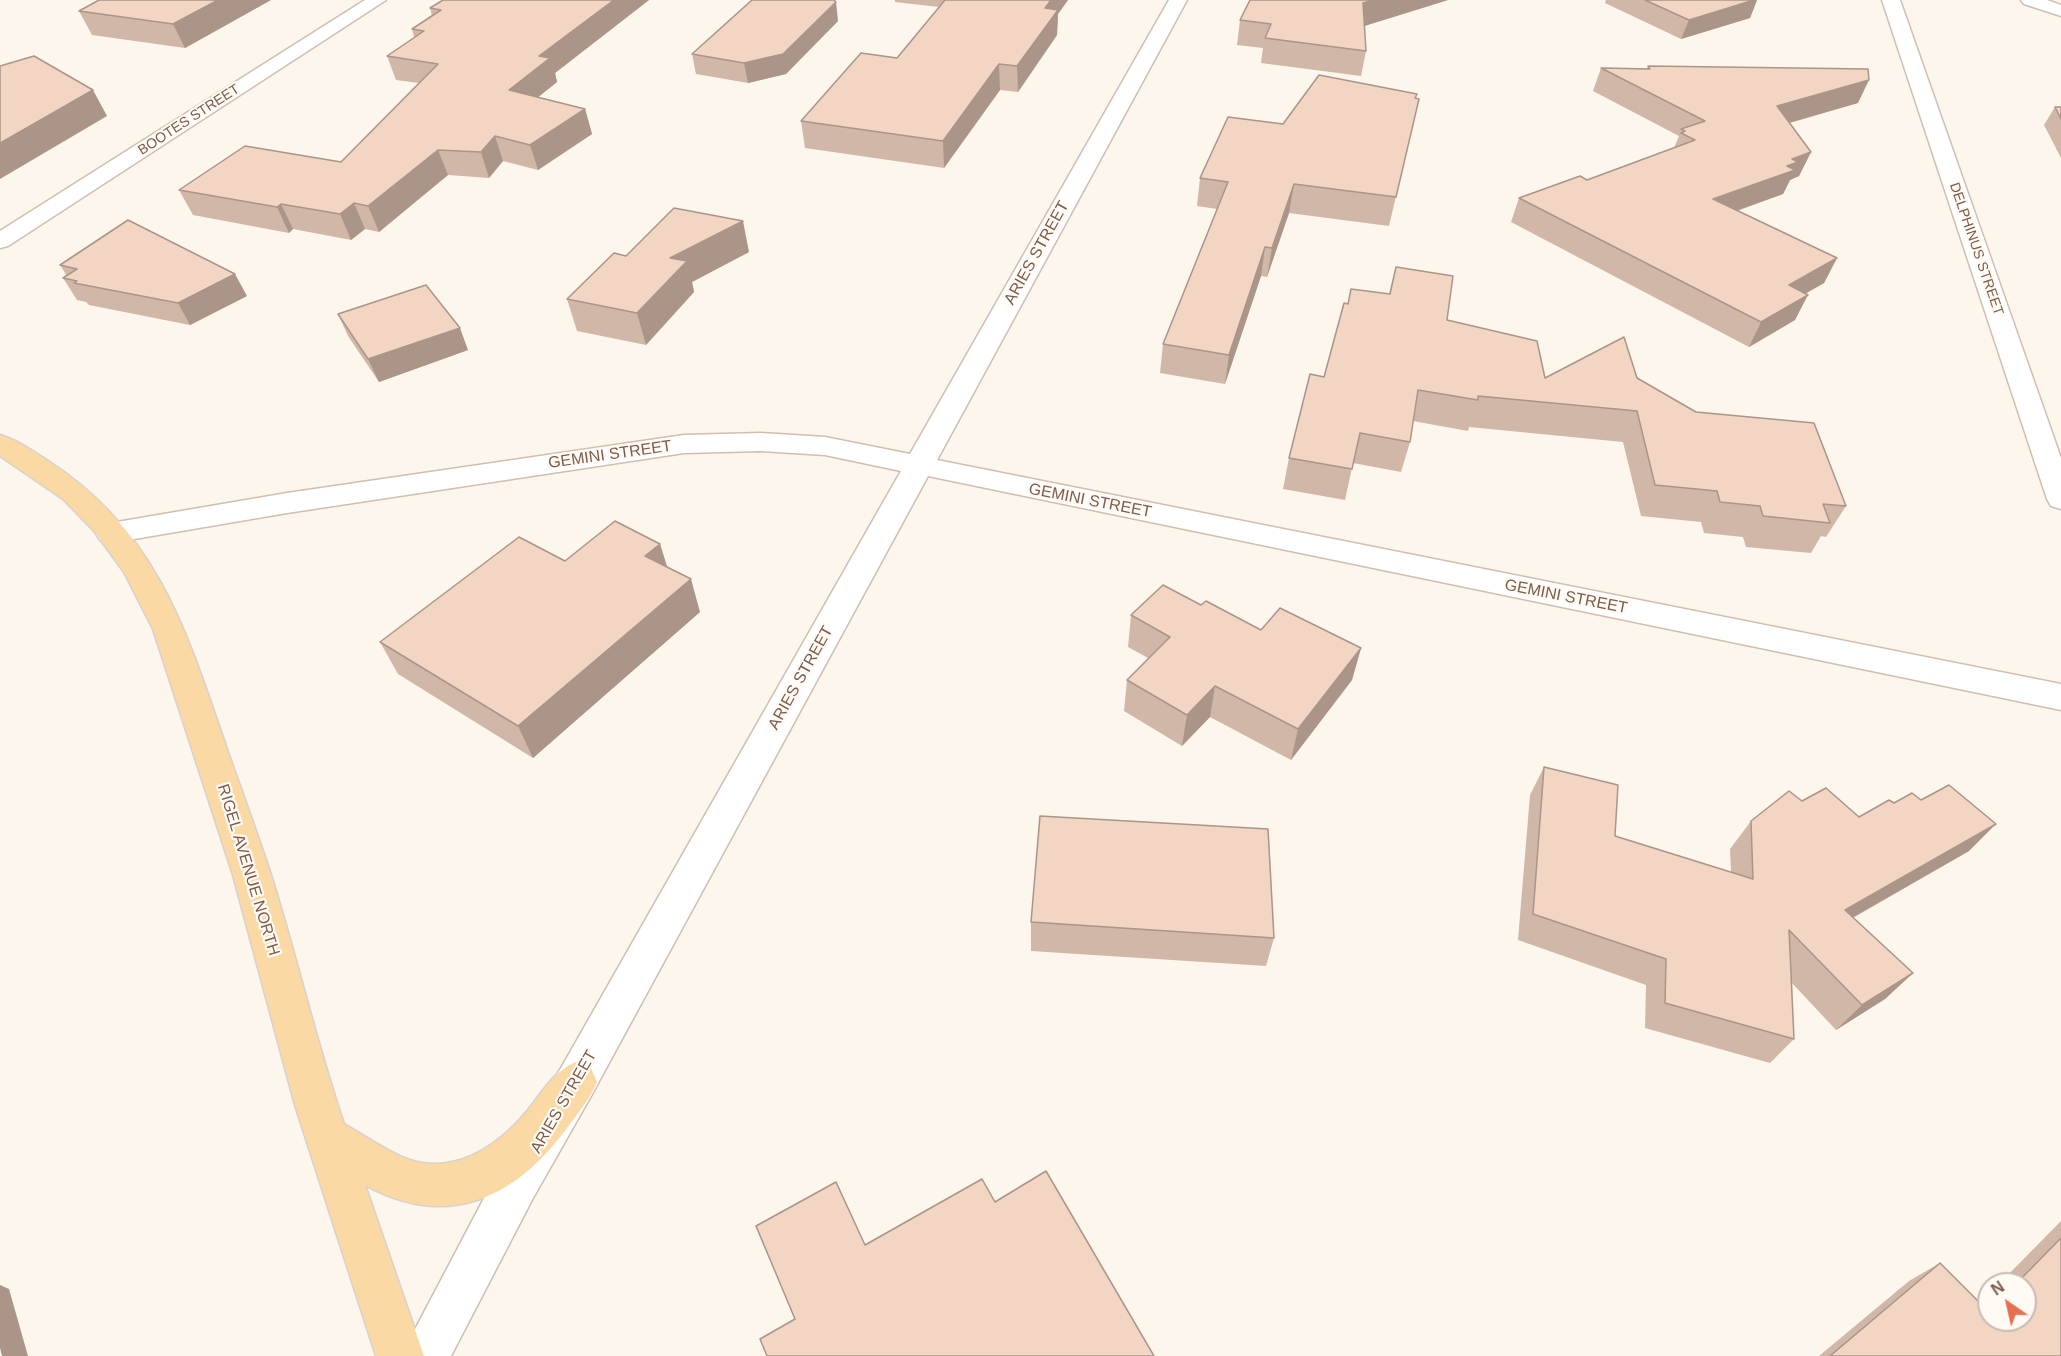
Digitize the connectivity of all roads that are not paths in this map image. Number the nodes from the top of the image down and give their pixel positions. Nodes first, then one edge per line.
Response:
1 (377, 0) edge
2 (1178, 0) edge
3 (1892, 0) edge
4 (2030, 0) edge
5 (2061, 11) edge
6 (0, 241) edge
7 (0, 444) edge
8 (919, 466) junction
9 (2061, 499) edge
10 (111, 533) junction
11 (2061, 697) edge
12 (576, 1082) junction
13 (329, 1139) junction
14 (400, 1356) edge
15 (425, 1356) edge

1 - 6 street, BOOTES STREET
2 - 8 street, ARIES STREET
3 - 9 street, DELPHINUS STREET
4 - 5 street
7 - 10 main road, RIGEL AVENUE NORTH
8 - 10 street, GEMINI STREET
8 - 11 street, GEMINI STREET
8 - 12 street, ARIES STREET
10 - 13 main road, RIGEL AVENUE NORTH
12 - 13 main road
12 - 15 street, ARIES STREET
13 - 14 main road, RIGEL AVENUE NORTH

